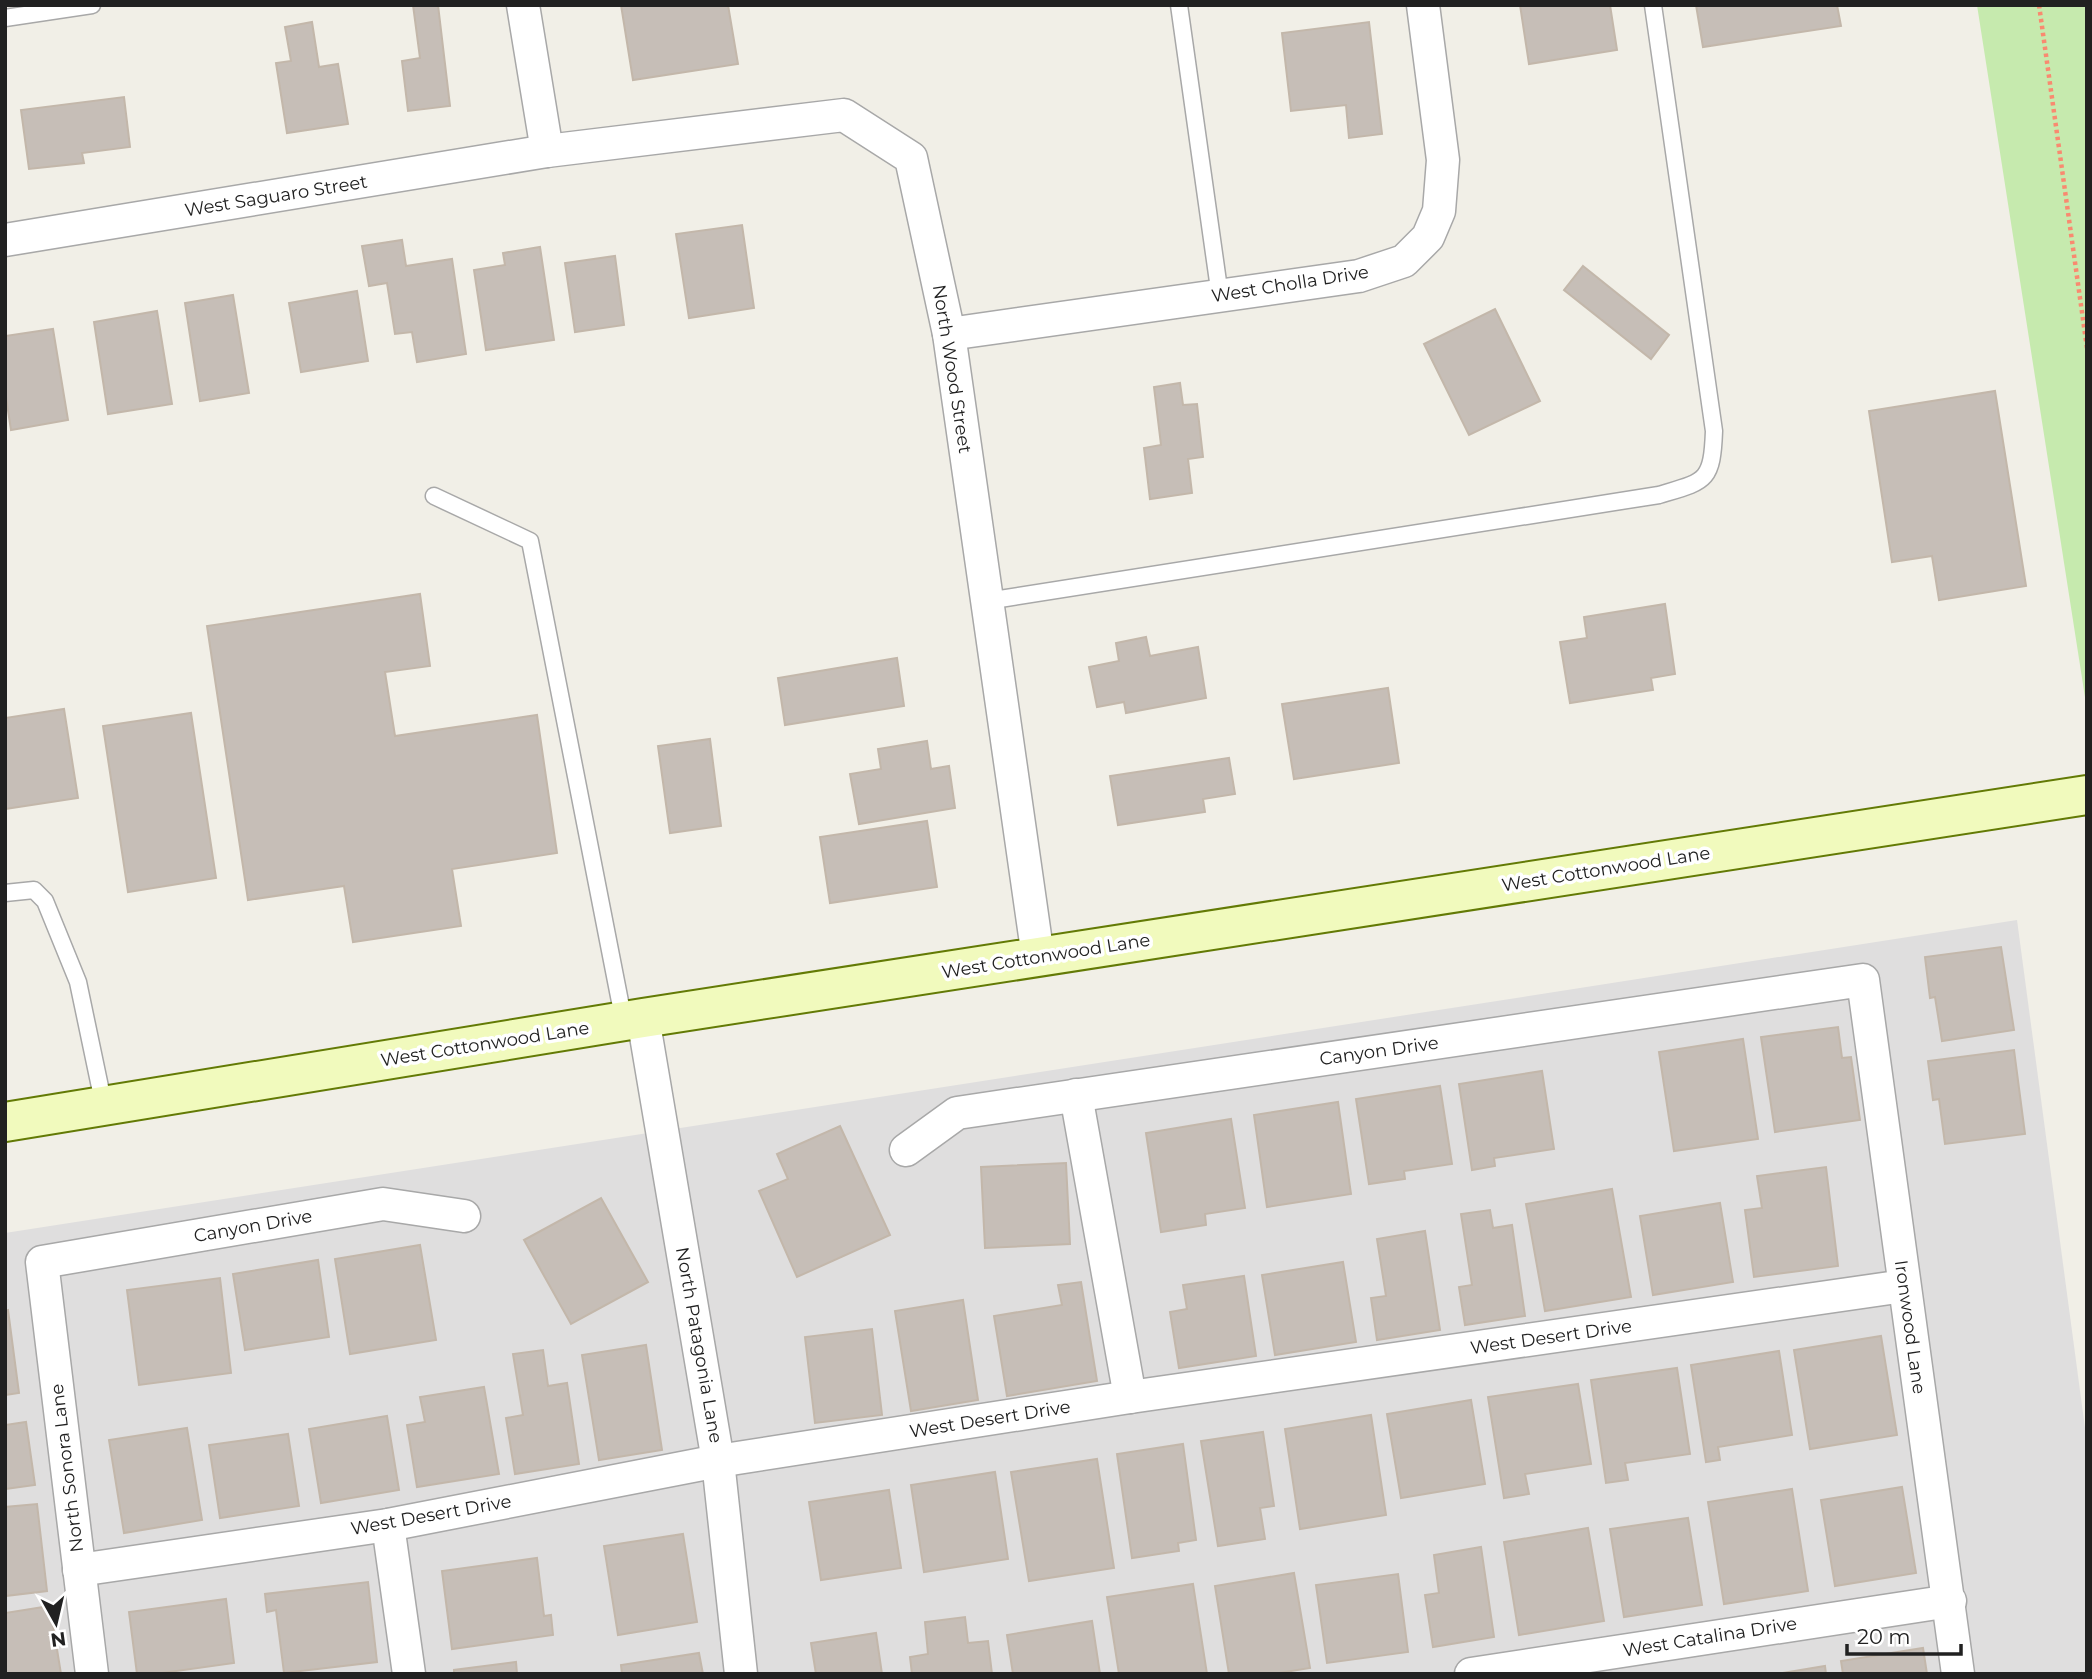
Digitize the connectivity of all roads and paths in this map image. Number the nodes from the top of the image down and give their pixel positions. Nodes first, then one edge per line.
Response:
1 (92, 5) edge
2 (523, 5) edge
3 (1179, 5) edge
4 (1423, 5) edge
5 (1653, 5) edge
6 (2039, 5) edge
7 (5, 18) edge
8 (547, 151) junction
9 (5, 240) edge
10 (1220, 296) junction
11 (949, 334) junction
12 (2087, 348) edge
13 (434, 496) dead end
14 (987, 601) junction
15 (2087, 795) edge
16 (5, 893) edge
17 (1038, 957) junction
18 (1863, 980) joint
19 (634, 1020) junction
20 (1076, 1095) junction
21 (104, 1106) junction
22 (5, 1122) edge
23 (906, 1150) dead end
24 (464, 1216) dead end
25 (42, 1262) joint
26 (1904, 1286) junction
27 (1130, 1397) junction
28 (718, 1461) junction
29 (388, 1525) junction
30 (79, 1570) junction
31 (1950, 1601) junction
32 (93, 1674) edge
33 (409, 1674) edge
34 (741, 1674) edge
35 (1471, 1674) edge
36 (1958, 1674) edge

1 - 7 lane
2 - 8 street
3 - 10 lane
4 - 10 street, West Cholla Drive
5 - 14 lane
6 - 12 path
8 - 9 street, West Saguaro Street
8 - 11 street, North Wood Street
10 - 11 street, West Cholla Drive
11 - 14 street, North Wood Street
13 - 19 lane
14 - 17 street, North Wood Street
15 - 17 main road, West Cottonwood Lane
16 - 21 lane
17 - 19 main road, West Cottonwood Lane
18 - 20 street, Canyon Drive
18 - 26 street, Ironwood Lane
19 - 21 main road, West Cottonwood Lane
19 - 28 street, North Patagonia Lane
20 - 23 street, Canyon Drive
20 - 27 street
21 - 22 main road, West Cottonwood Lane
24 - 25 street, Canyon Drive
25 - 30 street, North Sonora Lane
26 - 27 street, West Desert Drive
26 - 31 street, Ironwood Lane
27 - 28 street, West Desert Drive
28 - 29 street, West Desert Drive
28 - 34 street, North Patagonia Lane
29 - 30 street, West Desert Drive
29 - 33 street
30 - 32 street, North Sonora Lane
31 - 35 street, West Catalina Drive
31 - 36 street, Ironwood Lane

